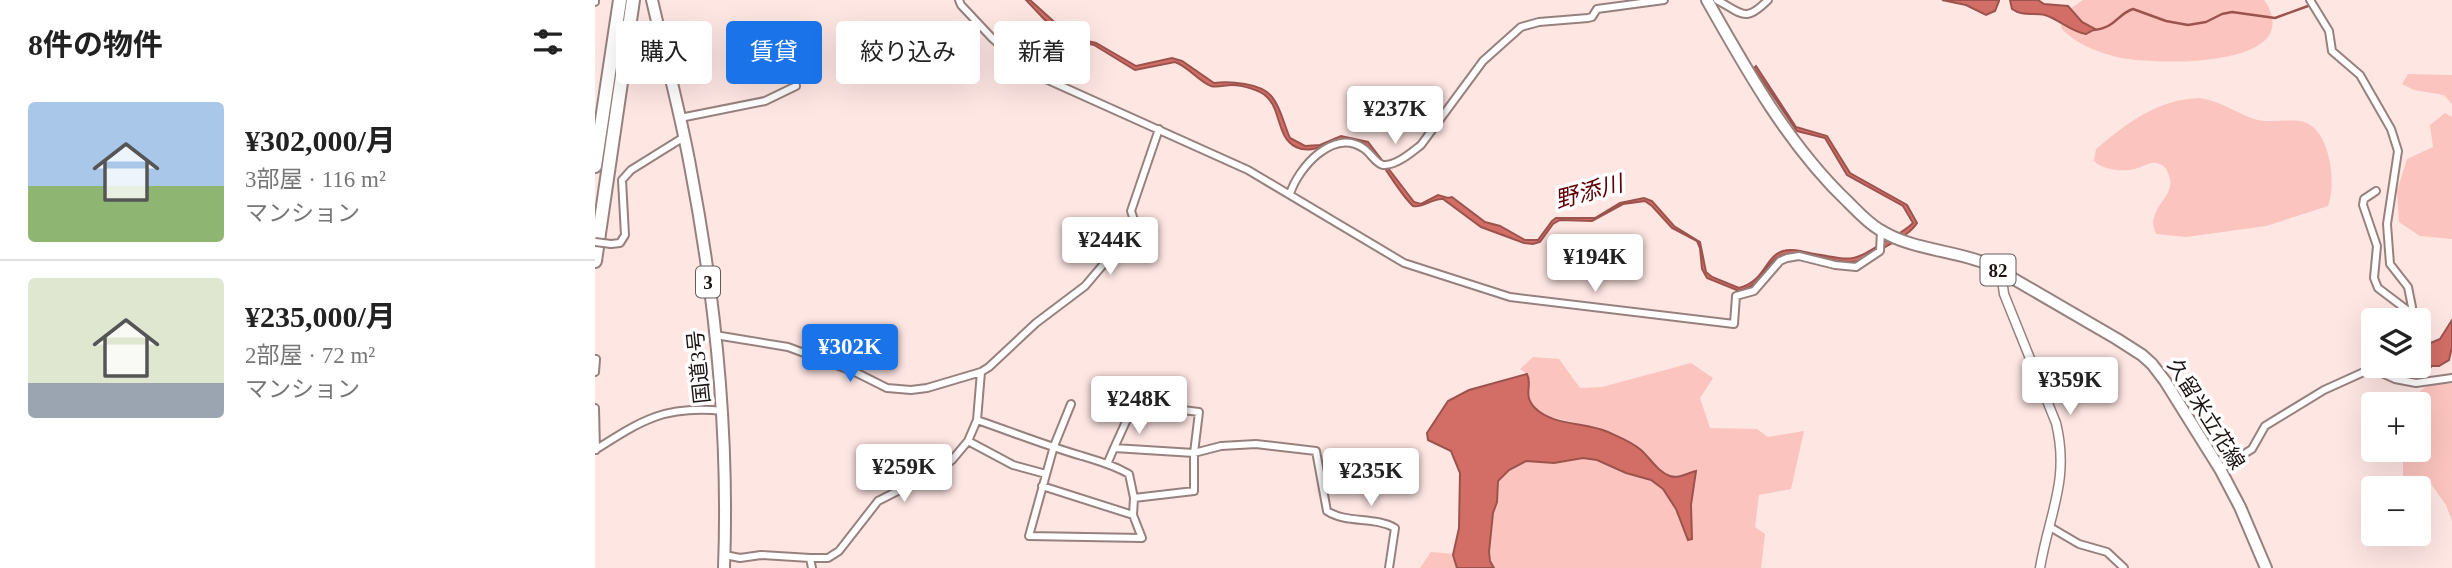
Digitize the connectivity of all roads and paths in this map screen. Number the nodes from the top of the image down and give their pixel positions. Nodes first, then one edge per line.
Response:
1 (652, 0) edge
2 (959, 0) edge
3 (1664, 0) edge
4 (1707, 0) edge
5 (1717, 0) edge
6 (1768, 0) edge
7 (2310, 0) edge
8 (628, 1) edge
9 (796, 84) edge
10 (680, 118) junction
11 (1159, 129) junction
12 (684, 137) junction
13 (595, 166) edge
14 (2376, 191) dead end
15 (1290, 194) junction
16 (1881, 231) junction
17 (595, 242) edge
18 (595, 261) edge
19 (2001, 272) junction
20 (2401, 308) edge
21 (2409, 308) edge
22 (715, 335) junction
23 (596, 359) edge
24 (595, 372) edge
25 (981, 372) junction
26 (2361, 373) edge
27 (2393, 378) edge
28 (2452, 378) edge
29 (1071, 404) dead end
30 (595, 408) edge
31 (723, 411) junction
32 (977, 420) junction
33 (968, 441) junction
34 (1054, 446) junction
35 (1114, 448) junction
36 (595, 450) edge
37 (1194, 453) junction
38 (1108, 462) junction
39 (2220, 469) junction
40 (1046, 474) junction
41 (1042, 486) junction
42 (1134, 498) junction
43 (1133, 515) junction
44 (2050, 527) junction
45 (725, 555) junction
46 (810, 558) junction
47 (724, 568) edge
48 (812, 568) edge
49 (1389, 568) edge
50 (2040, 568) edge
51 (2124, 568) edge
52 (2266, 568) edge

1 - 10 main road, 国道3号 / 3
2 - 11 street
3 - 15 street
4 - 16 main road, 久留米立花線 / 82
5 - 6 street
7 - 21 street
8 - 13 highway
8 - 18 highway
9 - 10 street
10 - 12 main road, 国道3号 / 3
11 - 15 street
11 - 25 street
12 - 17 street, bridge
12 - 22 main road, 国道3号 / 3
14 - 20 street
15 - 16 street
16 - 19 main road, 久留米立花線 / 82
19 - 39 main road, 久留米立花線 / 82
19 - 44 street
22 - 25 street
22 - 31 main road, 国道3号 / 3
23 - 24 street
25 - 32 street
26 - 39 street
27 - 28 street
29 - 34 street
30 - 36 street
31 - 36 street
31 - 45 main road, 国道3号 / 3
32 - 33 street
32 - 34 street
33 - 40 street
33 - 46 street
34 - 38 street
34 - 40 street
35 - 37 street
35 - 37 street
35 - 38 street
37 - 42 street
37 - 49 street
38 - 42 street
39 - 52 main road, 久留米立花線 / 82
40 - 41 street
41 - 43 street
41 - 43 street
42 - 43 street
44 - 50 street
44 - 51 street
45 - 46 street
45 - 47 main road, 国道3号 / 3
46 - 48 street

